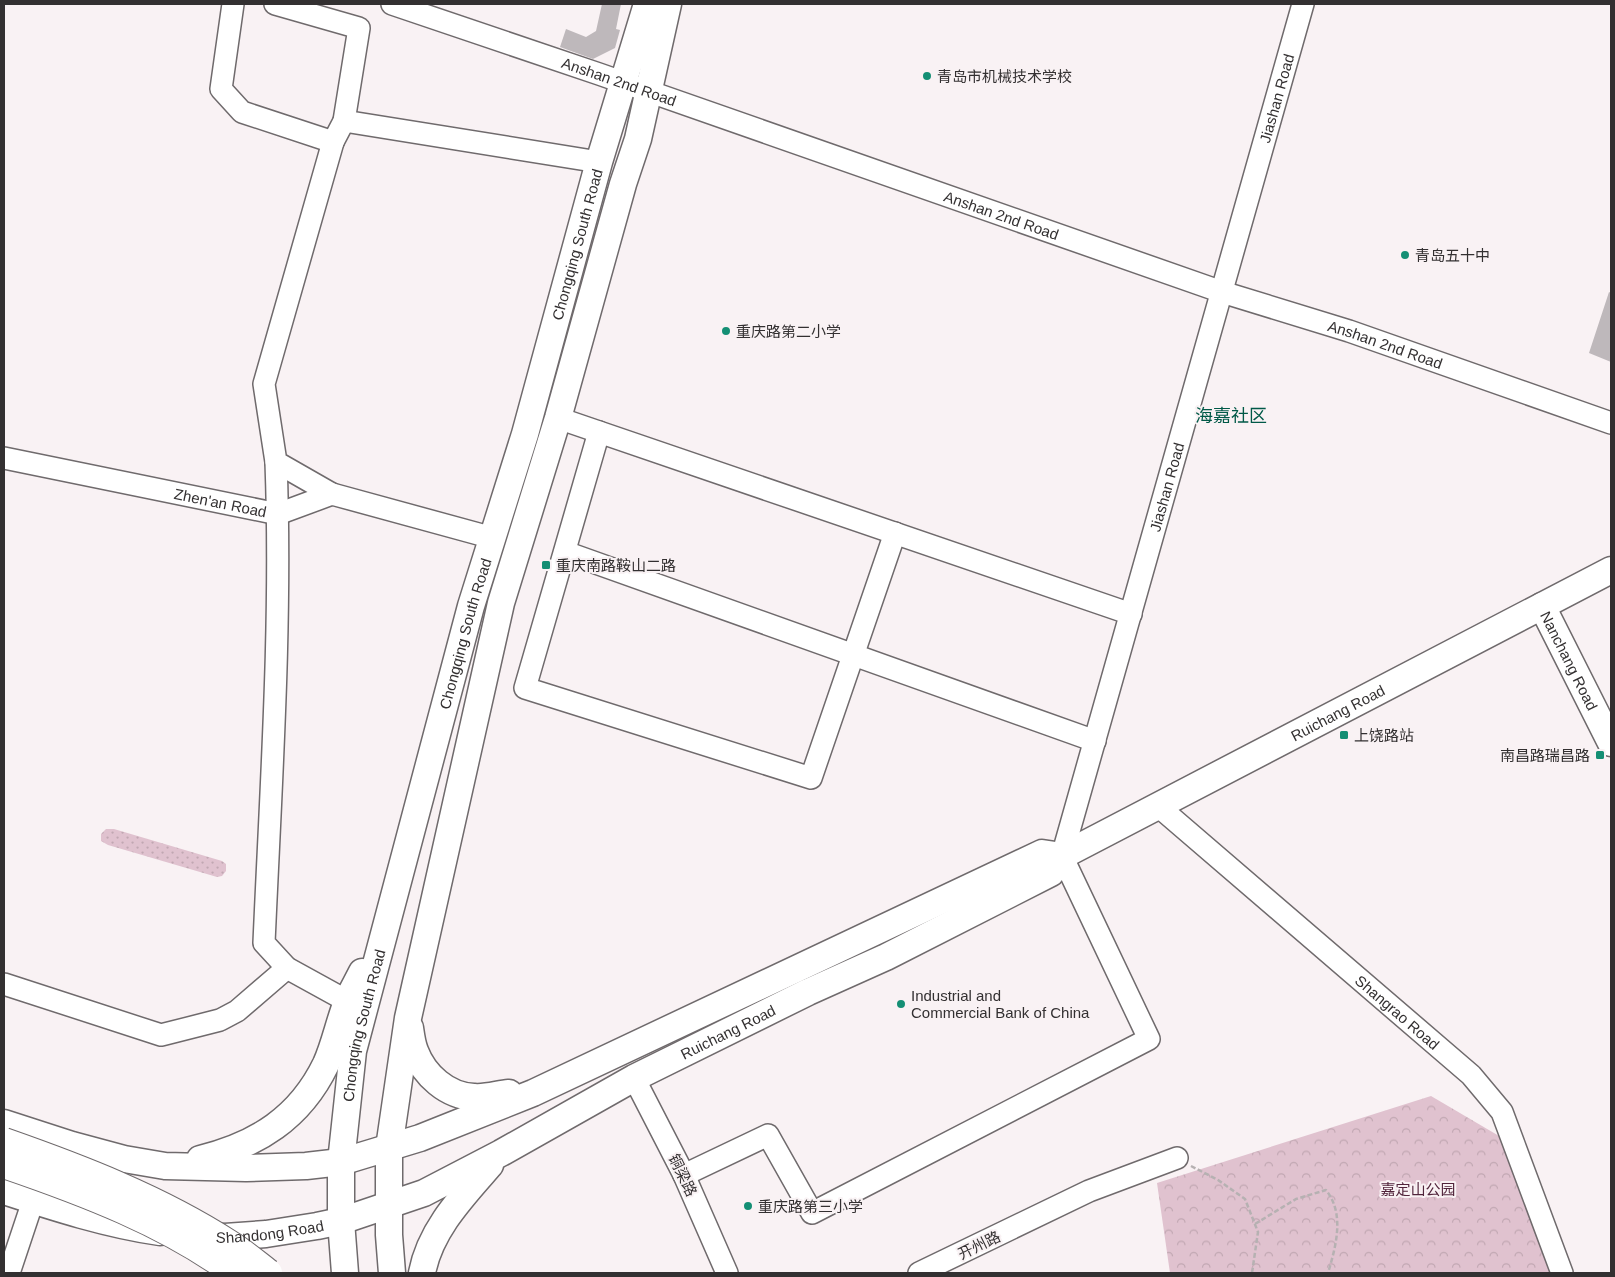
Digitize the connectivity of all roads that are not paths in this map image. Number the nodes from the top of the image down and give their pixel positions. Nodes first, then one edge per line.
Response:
1 (232, 4) edge
2 (275, 4) edge
3 (392, 4) edge
4 (647, 4) edge
5 (668, 4) edge
6 (1303, 4) edge
7 (623, 82) junction
8 (649, 92) junction
9 (344, 121) junction
10 (333, 142) junction
11 (599, 162) junction
12 (1222, 292) junction
13 (558, 418) junction
14 (1611, 423) edge
15 (600, 432) junction
16 (4, 458) edge
17 (276, 462) junction
18 (332, 494) junction
19 (278, 514) junction
20 (895, 534) junction
21 (493, 538) junction
22 (565, 552) junction
23 (1611, 570) edge
24 (1542, 606) junction
25 (1131, 614) junction
26 (854, 655) junction
27 (1095, 741) junction
28 (1611, 743) edge
29 (1158, 806) junction
30 (1062, 856) junction
31 (387, 924) junction
32 (287, 968) junction
33 (4, 984) edge
34 (347, 1001) junction
35 (408, 1018) junction
36 (634, 1078) junction
37 (533, 1093) junction
38 (4, 1123) edge
39 (4, 1142) edge
40 (389, 1148) junction
41 (500, 1153) junction
42 (1177, 1158) road end
43 (340, 1162) junction
44 (4, 1164) edge
45 (165, 1166) junction
46 (684, 1175) junction
47 (4, 1191) edge
48 (33, 1201) junction
49 (388, 1205) junction
50 (340, 1221) junction
51 (135, 1228) junction
52 (9, 1273) edge
53 (235, 1273) edge
54 (246, 1273) edge
55 (268, 1273) edge
56 (345, 1273) edge
57 (392, 1273) edge
58 (422, 1273) edge
59 (727, 1273) edge
60 (919, 1273) edge
61 (1562, 1273) edge

1 - 10 street
2 - 9 street
3 - 7 street, Anshan 2nd Road
4 - 7 main road, Chongqing South Road
5 - 8 main road, Chongqing South Road
6 - 12 street, Jiashan Road
7 - 8 street, Anshan 2nd Road
7 - 11 main road, Chongqing South Road
8 - 12 street, Anshan 2nd Road
8 - 13 main road, Chongqing South Road
9 - 10 street
9 - 11 street
10 - 17 street
11 - 21 main road, Chongqing South Road
12 - 14 street, Anshan 2nd Road
12 - 25 street, Jiashan Road
13 - 15 street
13 - 35 main road, Chongqing South Road
15 - 20 street
15 - 22 street
16 - 19 street, Zhen'an Road
17 - 18 street
17 - 19 street
18 - 19 street, Zhen'an Road
18 - 21 street
19 - 32 street
20 - 25 street
20 - 26 street
21 - 31 main road, Chongqing South Road
22 - 26 street
22 - 26 street
23 - 24 main road, Ruichang Road
24 - 28 main road, Nanchang Road
24 - 29 main road, Ruichang Road
25 - 27 street, Jiashan Road
26 - 27 street
27 - 30 street, Jiashan Road
29 - 30 main road, Ruichang Road
29 - 61 street, Shangrao Road
30 - 36 main road, Ruichang Road
30 - 37 main road, Ruichang Road
30 - 46 street
31 - 34 main road
31 - 43 main road, Chongqing South Road
32 - 33 street
32 - 34 street
34 - 45 main road
35 - 37 main road
35 - 40 main road, Chongqing South Road
36 - 41 main road, Ruichang Road
36 - 46 street, 铜梁路
37 - 40 main road, Ruichang Road
38 - 45 main road
39 - 55 highway, bridge
40 - 43 main road, Ruichang Road
40 - 49 main road, Chongqing South Road
41 - 49 main road, Ruichang Road
41 - 58 main road
42 - 60 street, 开州路
43 - 45 main road
43 - 50 main road, Chongqing South Road
44 - 53 highway, bridge
46 - 59 street, 铜梁路
47 - 48 main road, Shandong Road
48 - 51 main road, Shandong Road
48 - 52 street
49 - 50 main road, Shandong Road
49 - 57 main road, Chongqing South Road
50 - 51 main road, Shandong Road
50 - 56 main road, Chongqing South Road
51 - 54 main road

